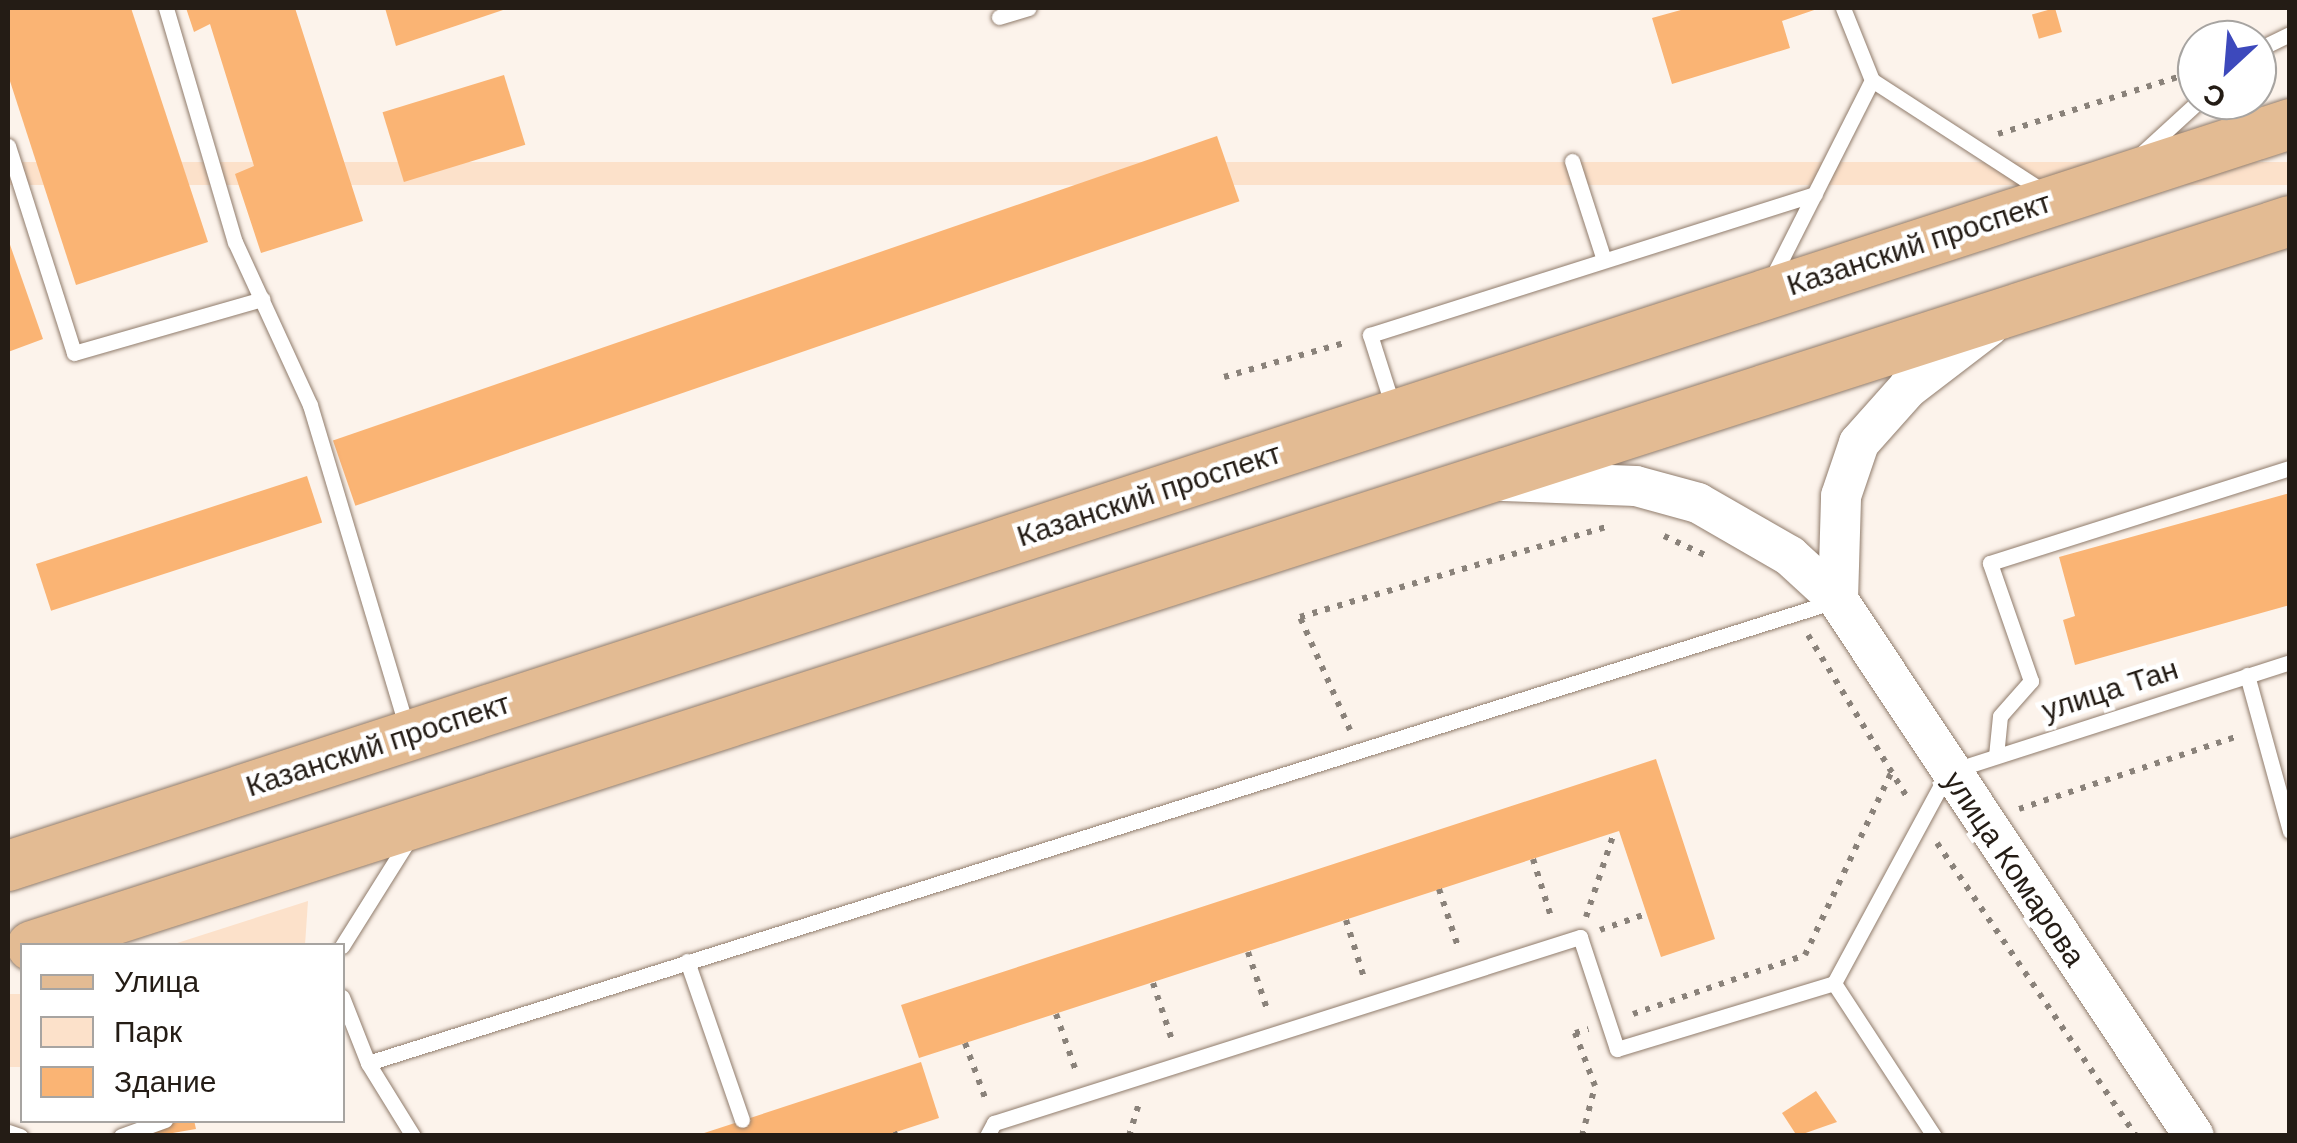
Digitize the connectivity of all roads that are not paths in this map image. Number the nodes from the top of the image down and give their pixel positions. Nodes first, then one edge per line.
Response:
1 (166, 8) edge
2 (1029, 8) edge
3 (1842, 8) edge
4 (998, 17) dead end
5 (1872, 80) junction
6 (2179, 120) edge
7 (2290, 124) edge
8 (8, 146) edge
9 (1572, 161) dead end
10 (2112, 182) junction
11 (1815, 194) junction
12 (2056, 200) junction
13 (2290, 221) edge
14 (1603, 257) junction
15 (1764, 295) junction
16 (262, 299) junction
17 (2005, 313) junction
18 (1396, 415) junction
19 (2290, 468) edge
20 (1498, 481) junction
21 (1838, 600) junction
22 (2290, 662) edge
23 (2247, 676) junction
24 (410, 735) junction
25 (1996, 756) junction
26 (1948, 772) junction
27 (421, 819) junction
28 (2290, 832) edge
29 (8, 866) edge
30 (41, 943) edge
31 (344, 943) edge
32 (686, 962) junction
33 (1834, 983) junction
34 (345, 1005) edge
35 (368, 1063) junction
36 (742, 1120) dead end
37 (157, 1123) edge
38 (990, 1129) edge
39 (8, 1132) edge
40 (20, 1136) edge
41 (121, 1136) edge
42 (412, 1136) edge
43 (1934, 1136) edge
44 (2194, 1136) edge

1 - 16 lane
2 - 4 lane
3 - 5 lane
5 - 11 lane
5 - 12 lane
6 - 10 lane
7 - 10 main road, Казанский проспект
8 - 16 lane
9 - 14 lane
10 - 12 main road, Казанский проспект
11 - 14 lane
11 - 15 lane
12 - 15 main road, Казанский проспект
13 - 17 main road
14 - 18 lane
15 - 18 main road, Казанский проспект
16 - 24 lane
17 - 20 main road
17 - 21 street
18 - 24 main road, Казанский проспект
19 - 25 lane
20 - 21 street, улица Комарова
20 - 27 main road
21 - 26 street, улица Комарова
21 - 32 lane
22 - 23 lane, улица Тан
23 - 25 lane, улица Тан
23 - 28 lane
24 - 29 main road, Казанский проспект
25 - 26 lane, улица Тан
26 - 33 lane
26 - 44 street, улица Комарова
27 - 30 main road
27 - 31 lane
32 - 35 lane
32 - 36 lane
33 - 38 lane
33 - 43 lane
34 - 35 lane
35 - 42 lane
37 - 41 lane
39 - 40 lane

